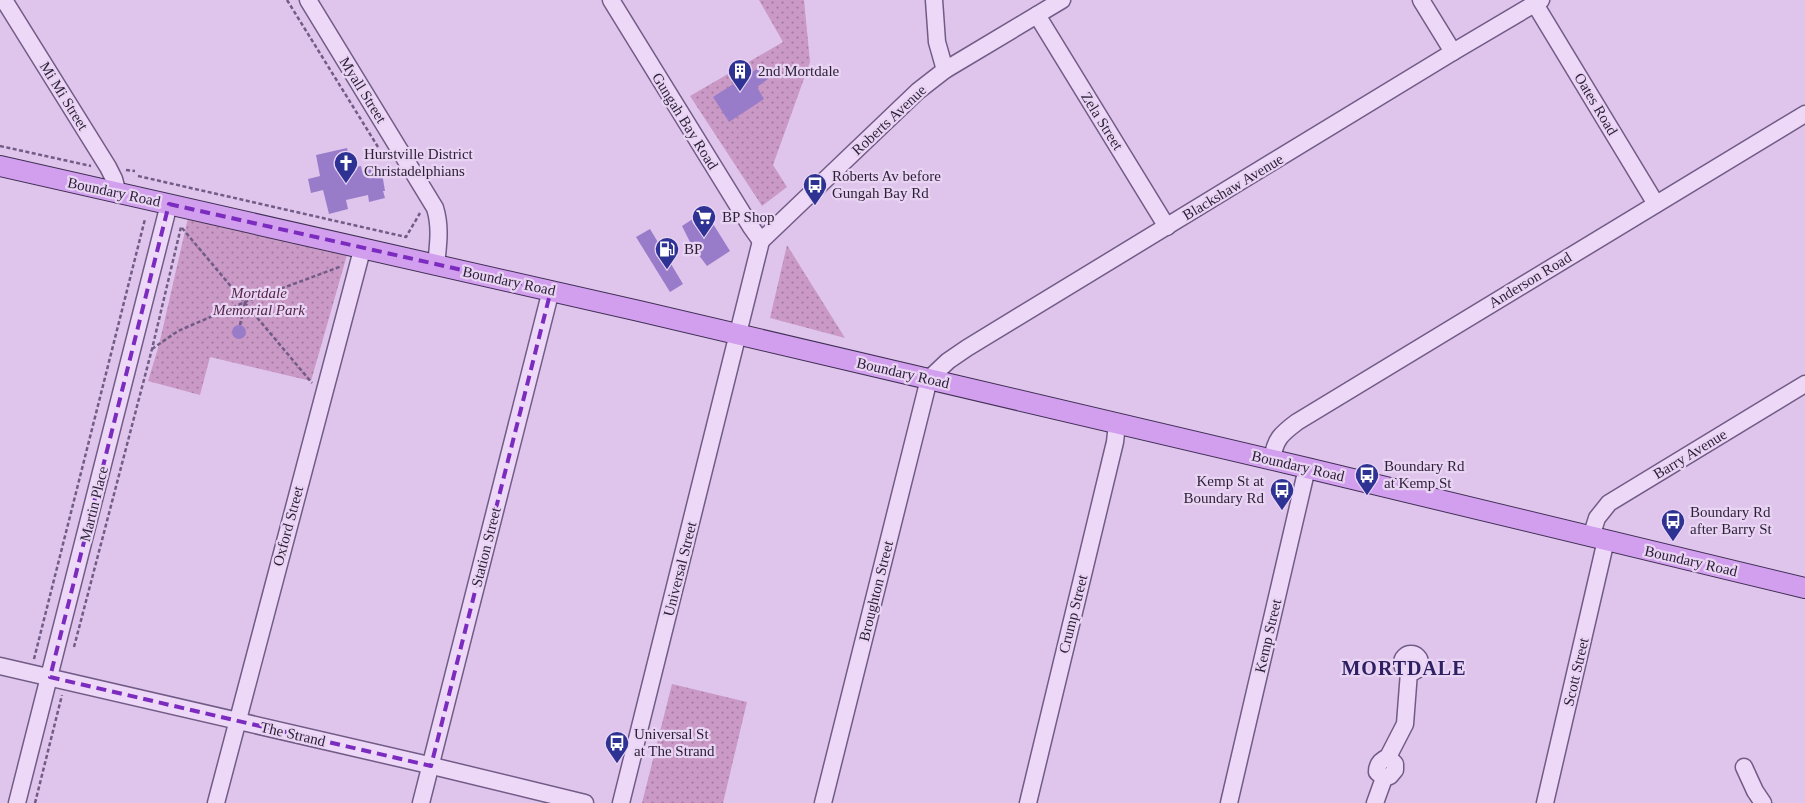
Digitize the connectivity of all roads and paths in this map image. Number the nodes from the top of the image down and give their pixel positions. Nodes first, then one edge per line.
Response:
1 (4, 0) edge
2 (287, 0) edge
3 (308, 0) edge
4 (610, 0) edge
5 (934, 0) edge
6 (1062, 0) edge
7 (1421, 0) edge
8 (1538, 2) edge
9 (1037, 15) junction
10 (1453, 52) junction
11 (945, 70) junction
12 (1805, 114) edge
13 (0, 146) edge
14 (378, 146) dead end
15 (0, 166) edge
16 (108, 168) junction
17 (135, 171) dead end
18 (138, 176) dead end
19 (118, 194) junction
20 (169, 204) junction
21 (1656, 204) junction
22 (415, 205) dead end
23 (146, 219) dead end
24 (1167, 227) junction
25 (762, 241) junction
26 (362, 250) junction
27 (346, 264) dead end
28 (436, 265) junction
29 (551, 290) junction
30 (245, 302) junction
31 (240, 325) dead end
32 (738, 334) junction
33 (152, 349) junction
34 (929, 379) junction
35 (1805, 384) edge
36 (314, 386) dead end
37 (1117, 424) junction
38 (1272, 460) junction
39 (1307, 468) junction
40 (1598, 538) junction
41 (1805, 588) edge
42 (73, 650) dead end
43 (33, 664) dead end
44 (0, 666) edge
45 (1409, 672) dead end
46 (58, 678) junction
47 (236, 721) junction
48 (431, 766) junction
49 (1744, 767) dead end
50 (17, 803) edge
51 (35, 803) edge
52 (216, 803) edge
53 (421, 803) edge
54 (585, 803) edge
55 (621, 803) edge
56 (823, 803) edge
57 (1028, 803) edge
58 (1228, 803) edge
59 (1375, 803) edge
60 (1545, 803) edge
61 (1763, 803) edge

1 - 16 street, Mi Mi Street
2 - 14 path
3 - 28 street, Myall Street
4 - 25 street, Gungah Bay Road
5 - 11 street
6 - 9 street, Roberts Avenue
7 - 10 street
8 - 10 street, Blackshaw Avenue
8 - 21 street, Oates Road
9 - 11 street, Roberts Avenue
9 - 24 street, Zela Street
10 - 24 street, Blackshaw Avenue
11 - 25 street, Roberts Avenue
12 - 21 street, Anderson Road
13 - 16 path, Boundary Road
15 - 19 main road, Boundary Road
16 - 17 path, Boundary Road
16 - 19 street, Mi Mi Street
18 - 22 path, Boundary Road
19 - 20 main road, Boundary Road
20 - 26 main road, Boundary Road
20 - 46 street, Martin Place
21 - 38 street, Anderson Road
23 - 43 path
24 - 34 street, Blackshaw Avenue
25 - 32 street
26 - 28 main road, Boundary Road
26 - 47 street, Oxford Street
27 - 30 path
28 - 29 main road, Boundary Road
29 - 32 main road, Boundary Road
29 - 48 street, Station Street
30 - 31 path
30 - 33 path
30 - 33 path
30 - 36 path
32 - 34 main road, Boundary Road
32 - 55 street, Universal Street
33 - 42 path
34 - 37 main road, Boundary Road
34 - 56 street, Broughton Street
35 - 40 street, Barry Avenue
37 - 38 main road, Boundary Road
37 - 57 street, Crump Street
38 - 39 main road, Boundary Road
39 - 40 main road, Boundary Road
39 - 58 street, Kemp Street
40 - 41 main road, Boundary Road
40 - 60 street, Scott Street
44 - 46 street, The Strand
45 - 59 street
46 - 47 street, The Strand
46 - 50 street, Martin Place
46 - 51 path
47 - 48 street, The Strand
47 - 52 street, Oxford Street
48 - 53 street, Station Street
48 - 54 street, The Strand
49 - 61 street

